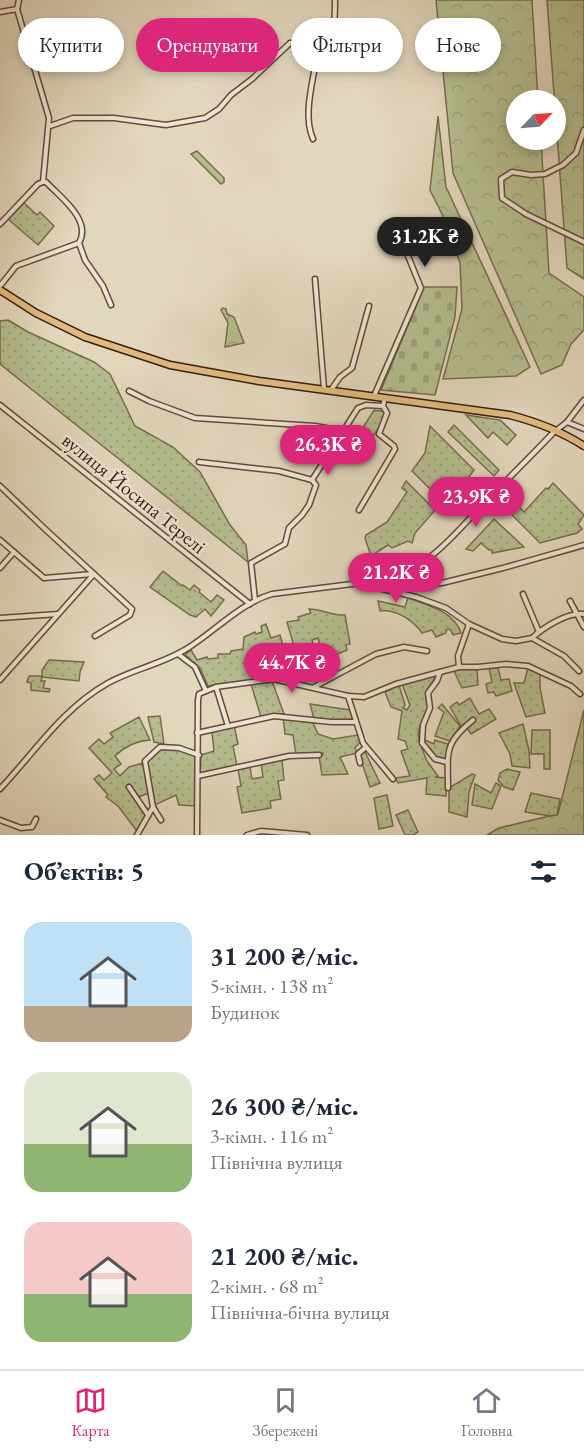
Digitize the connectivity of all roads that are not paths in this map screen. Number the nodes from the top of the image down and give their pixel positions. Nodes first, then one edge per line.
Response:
1 (19, 0) edge
2 (335, 0) edge
3 (17, 9) junction
4 (0, 12) edge
5 (335, 18) edge
6 (291, 44) edge
7 (315, 72) edge
8 (50, 126) junction
9 (584, 130) edge
10 (313, 139) dead end
11 (43, 182) junction
12 (0, 224) edge
13 (442, 224) dead end
14 (78, 243) junction
15 (584, 243) edge
16 (315, 279) dead end
17 (0, 288) edge
18 (111, 305) dead end
19 (369, 306) dead end
20 (328, 390) junction
21 (129, 391) dead end
22 (374, 396) junction
23 (384, 398) junction
24 (584, 400) edge
25 (0, 405) edge
26 (383, 406) junction
27 (567, 422) junction
28 (584, 429) edge
29 (556, 430) junction
30 (343, 431) junction
31 (584, 446) edge
32 (199, 462) dead end
33 (312, 480) junction
34 (0, 486) edge
35 (359, 510) dead end
36 (0, 540) edge
37 (584, 545) edge
38 (14, 552) junction
39 (0, 568) edge
40 (94, 574) junction
41 (370, 582) junction
42 (378, 588) junction
43 (523, 594) dead end
44 (255, 600) junction
45 (570, 601) dead end
46 (250, 604) junction
47 (58, 614) junction
48 (577, 614) junction
49 (584, 615) edge
50 (0, 618) edge
51 (469, 624) junction
52 (584, 627) edge
53 (539, 632) junction
54 (95, 636) dead end
55 (532, 638) junction
56 (427, 651) dead end
57 (178, 654) junction
58 (459, 667) junction
59 (579, 671) dead end
60 (440, 672) junction
61 (0, 680) edge
62 (216, 687) junction
63 (313, 687) junction
64 (206, 691) junction
65 (580, 694) dead end
66 (348, 696) junction
67 (472, 720) dead end
68 (355, 722) junction
69 (228, 726) junction
70 (197, 733) junction
71 (365, 748) junction
72 (199, 755) junction
73 (319, 755) dead end
74 (447, 762) junction
75 (360, 763) dead end
76 (198, 776) junction
77 (393, 779) dead end
78 (129, 787) dead end
79 (448, 788) dead end
80 (0, 789) edge
81 (153, 807) junction
82 (148, 814) junction
83 (36, 819) dead end
84 (0, 820) edge
85 (161, 820) dead end
86 (137, 835) edge
87 (197, 835) edge
88 (247, 835) edge
89 (307, 835) edge

1 - 3 street
2 - 5 street
3 - 4 street
3 - 8 street
6 - 8 street
7 - 10 street
8 - 11 street
9 - 15 street
11 - 12 street
11 - 14 street
13 - 22 street
14 - 17 street
14 - 18 street
16 - 20 street
17 - 20 highway
19 - 20 street
20 - 22 highway
21 - 30 street
22 - 23 highway
23 - 26 street
23 - 29 highway
24 - 27 street
25 - 46 street, вулиця Йосипа Терелі
26 - 30 street
26 - 35 street
27 - 28 street
27 - 29 street
29 - 31 highway
29 - 41 street
30 - 33 street
32 - 33 street
33 - 44 street
34 - 40 street
36 - 38 street
37 - 42 street
38 - 39 street
38 - 40 street
40 - 47 street
40 - 54 street
41 - 42 street
41 - 44 street
42 - 51 street
43 - 53 street
44 - 46 street
45 - 48 street
46 - 57 street
47 - 50 street
47 - 61 street
48 - 49 street
48 - 52 street
48 - 53 street
51 - 55 street
51 - 58 street
53 - 55 street
55 - 59 street
56 - 63 street
57 - 64 street
57 - 80 street
58 - 60 street
58 - 65 street
60 - 66 street
60 - 74 street
62 - 63 street
62 - 64 street
62 - 69 street
63 - 66 street
64 - 70 street
66 - 68 street
67 - 74 street
68 - 69 street
68 - 71 street
69 - 70 street
70 - 72 street
71 - 75 street
71 - 77 street
72 - 76 street
72 - 81 street
73 - 76 street
74 - 79 street
76 - 87 street
78 - 82 street
81 - 82 street
81 - 85 street
82 - 86 street
83 - 84 street
88 - 89 street

